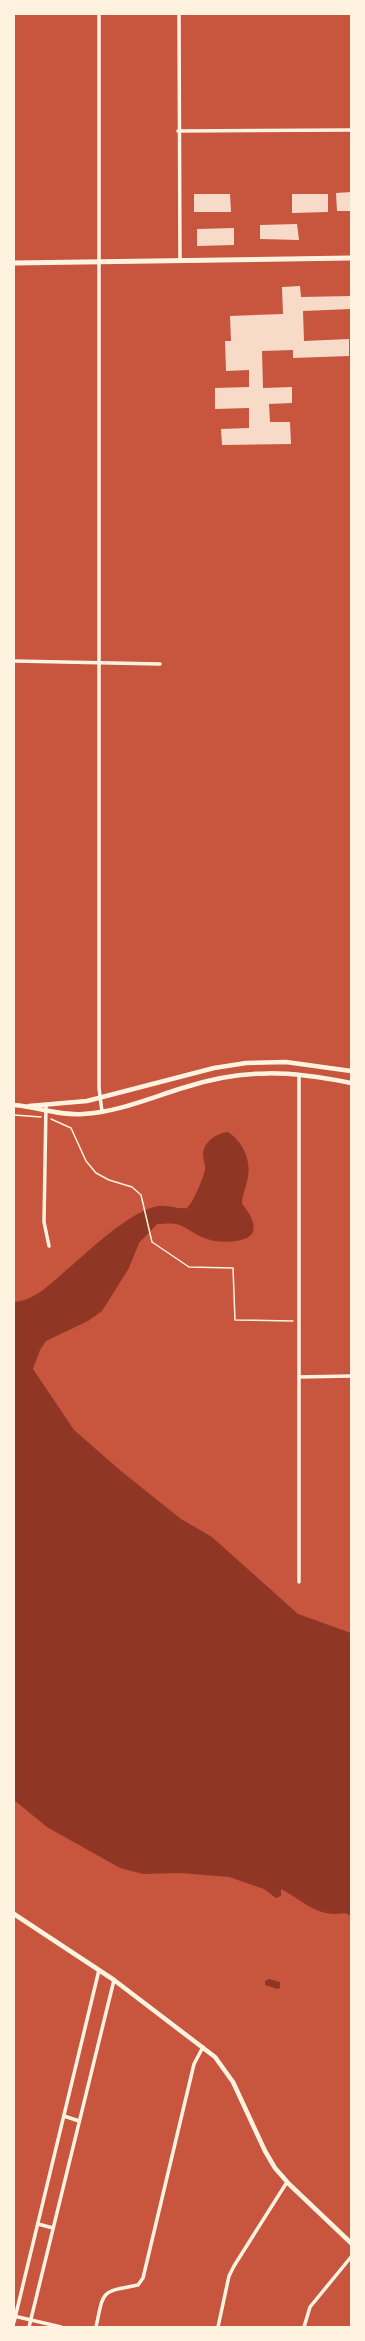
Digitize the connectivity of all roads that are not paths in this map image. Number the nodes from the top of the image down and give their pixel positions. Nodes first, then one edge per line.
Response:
1 (99, 14) edge
2 (179, 14) edge
3 (351, 130) edge
4 (178, 131) junction
5 (351, 258) edge
6 (180, 261) junction
7 (98, 262) junction
8 (14, 263) edge
9 (14, 662) edge
10 (98, 662) junction
11 (160, 664) dead end
12 (351, 1071) edge
13 (299, 1075) junction
14 (351, 1083) edge
15 (100, 1099) junction
16 (14, 1105) edge
17 (46, 1105) junction
18 (21, 1106) junction
19 (46, 1111) junction
20 (102, 1112) junction
21 (49, 1246) dead end
22 (351, 1376) edge
23 (299, 1377) junction
24 (300, 1582) dead end
25 (14, 1914) edge
26 (99, 1970) junction
27 (114, 1980) junction
28 (203, 2047) junction
29 (64, 2116) junction
30 (79, 2121) junction
31 (287, 2182) junction
32 (38, 2224) junction
33 (53, 2228) junction
34 (351, 2243) edge
35 (351, 2257) edge
36 (15, 2316) edge
37 (30, 2320) junction
38 (14, 2322) edge
39 (29, 2327) edge
40 (60, 2327) edge
41 (96, 2327) edge
42 (218, 2327) edge
43 (304, 2327) edge

1 - 7 street
2 - 4 street
3 - 4 street
4 - 6 street
5 - 6 main road
6 - 7 main road
7 - 8 main road
7 - 10 street
9 - 10 street
10 - 11 street
10 - 15 street
12 - 15 street
13 - 14 street
13 - 20 street
13 - 23 street
15 - 17 street
15 - 20 street
16 - 18 street
17 - 18 street
17 - 19 street
18 - 19 street
19 - 20 street
19 - 21 street
22 - 23 street
23 - 24 street
25 - 26 street
26 - 27 street
26 - 29 street
27 - 28 street
27 - 30 street
28 - 31 street
28 - 41 street
29 - 30 street
29 - 32 street
30 - 33 street
31 - 34 street
31 - 42 street
32 - 33 street
32 - 36 street
33 - 37 street
35 - 43 street
36 - 37 street
36 - 38 street
37 - 39 street
37 - 40 street

